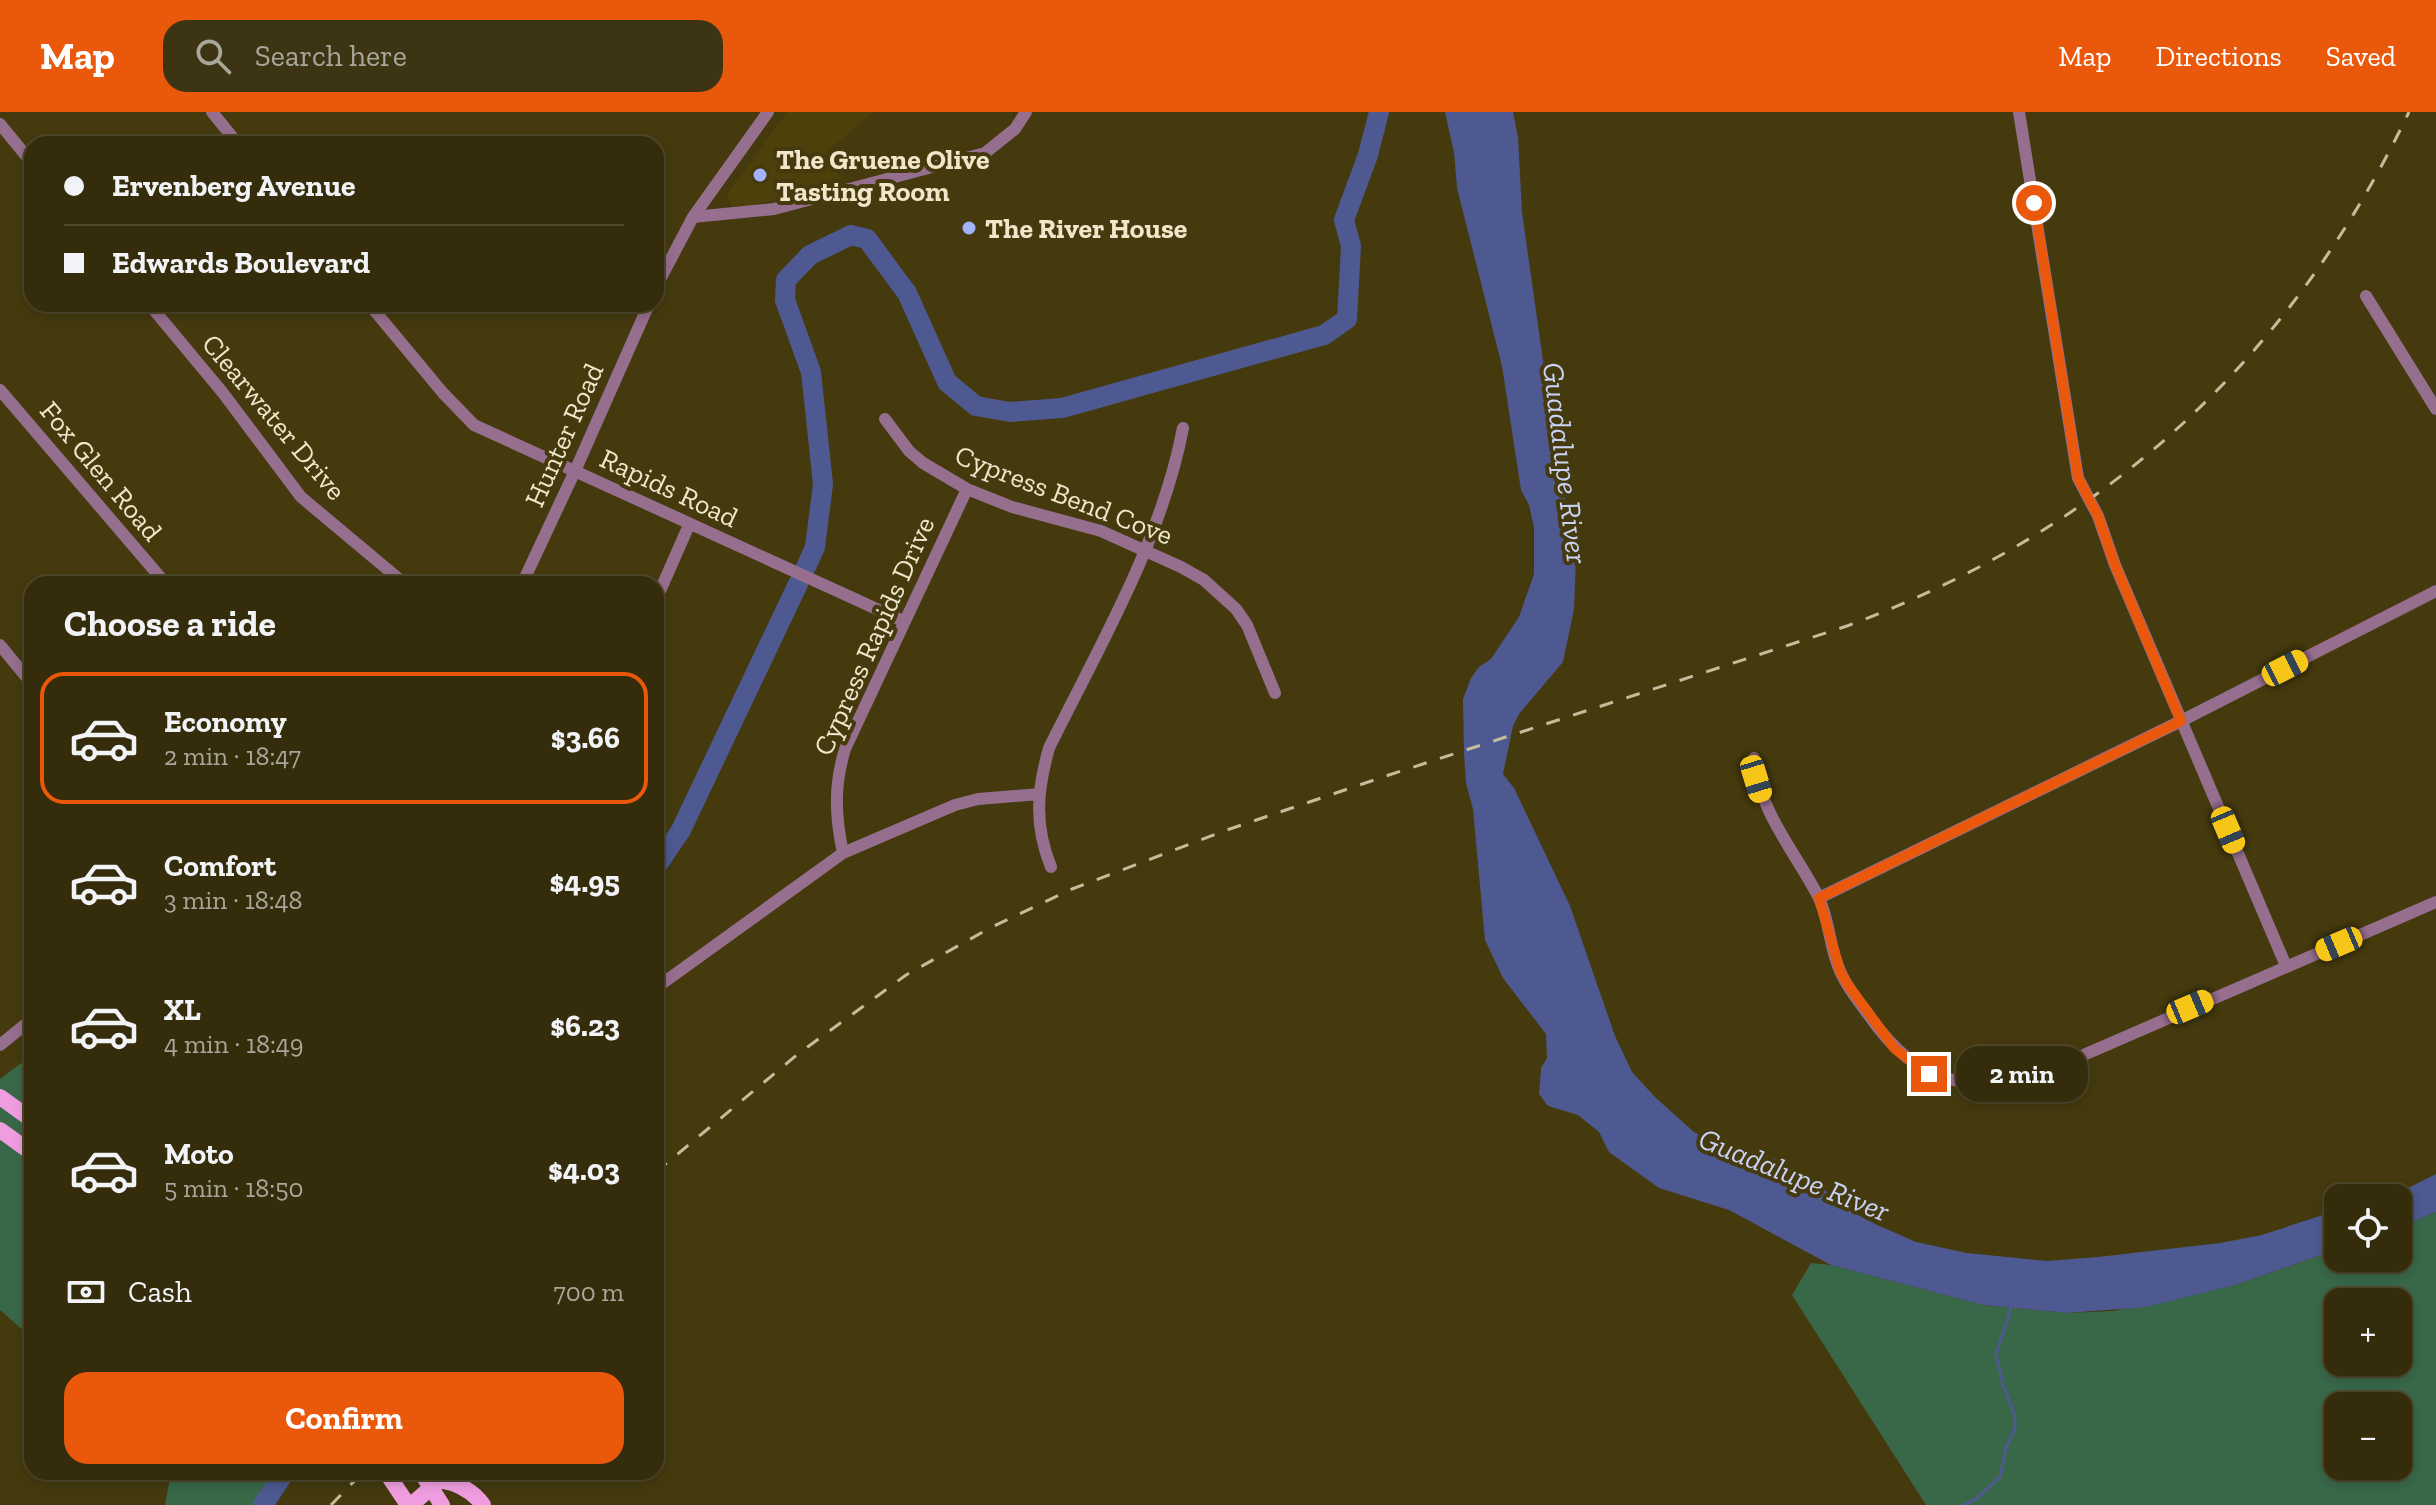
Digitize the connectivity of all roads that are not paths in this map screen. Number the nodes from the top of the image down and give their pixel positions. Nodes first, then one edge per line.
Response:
1 (212, 112) edge
2 (768, 112) edge
3 (1026, 112) edge
4 (2019, 112) edge
5 (0, 124) edge
6 (232, 136) edge
7 (24, 153) edge
8 (693, 217) junction
9 (664, 272) edge
10 (2366, 296) dead end
11 (156, 312) edge
12 (376, 312) edge
13 (645, 312) edge
14 (0, 390) edge
15 (2436, 409) edge
16 (885, 419) dead end
17 (1183, 428) dead end
18 (575, 471) junction
19 (967, 489) junction
20 (689, 525) junction
21 (1145, 552) junction
22 (159, 576) edge
23 (392, 576) edge
24 (526, 576) edge
25 (664, 582) edge
26 (2436, 591) edge
27 (903, 621) junction
28 (0, 645) edge
29 (24, 674) edge
30 (1275, 693) dead end
31 (2181, 721) junction
32 (1754, 758) dead end
33 (1040, 794) junction
34 (843, 853) junction
35 (1051, 867) dead end
36 (1819, 898) junction
37 (2436, 902) edge
38 (2286, 966) junction
39 (664, 982) edge
40 (24, 1026) edge
41 (0, 1045) edge
42 (0, 1097) edge
43 (24, 1114) edge
44 (0, 1130) edge
45 (24, 1147) edge
46 (392, 1480) edge
47 (426, 1480) edge
48 (410, 1505) edge
49 (442, 1505) edge
50 (483, 1505) edge

1 - 6 street
2 - 8 street
3 - 8 street
4 - 31 street
5 - 7 street
8 - 9 street
10 - 15 street
11 - 23 street, Clearwater Drive
12 - 18 street, Rapids Road
13 - 18 street, Hunter Road
14 - 22 street, Fox Glen Road
16 - 19 street, Cypress Bend Cove
17 - 21 street
18 - 20 street, Rapids Road
18 - 24 street, Hunter Road
19 - 21 street, Cypress Bend Cove
19 - 27 street, Cypress Rapids Drive
20 - 25 street
20 - 27 street, Rapids Road
21 - 30 street, Cypress Bend Cove
21 - 33 street
26 - 31 street
27 - 34 street, Cypress Rapids Drive
28 - 29 street
31 - 36 street
31 - 38 street
32 - 36 street
33 - 34 street
33 - 35 street
34 - 39 street
36 - 38 street
37 - 38 street
40 - 41 street
42 - 43 main road
44 - 45 main road
46 - 48 main road
47 - 49 main road, bridge
48 - 50 main road

